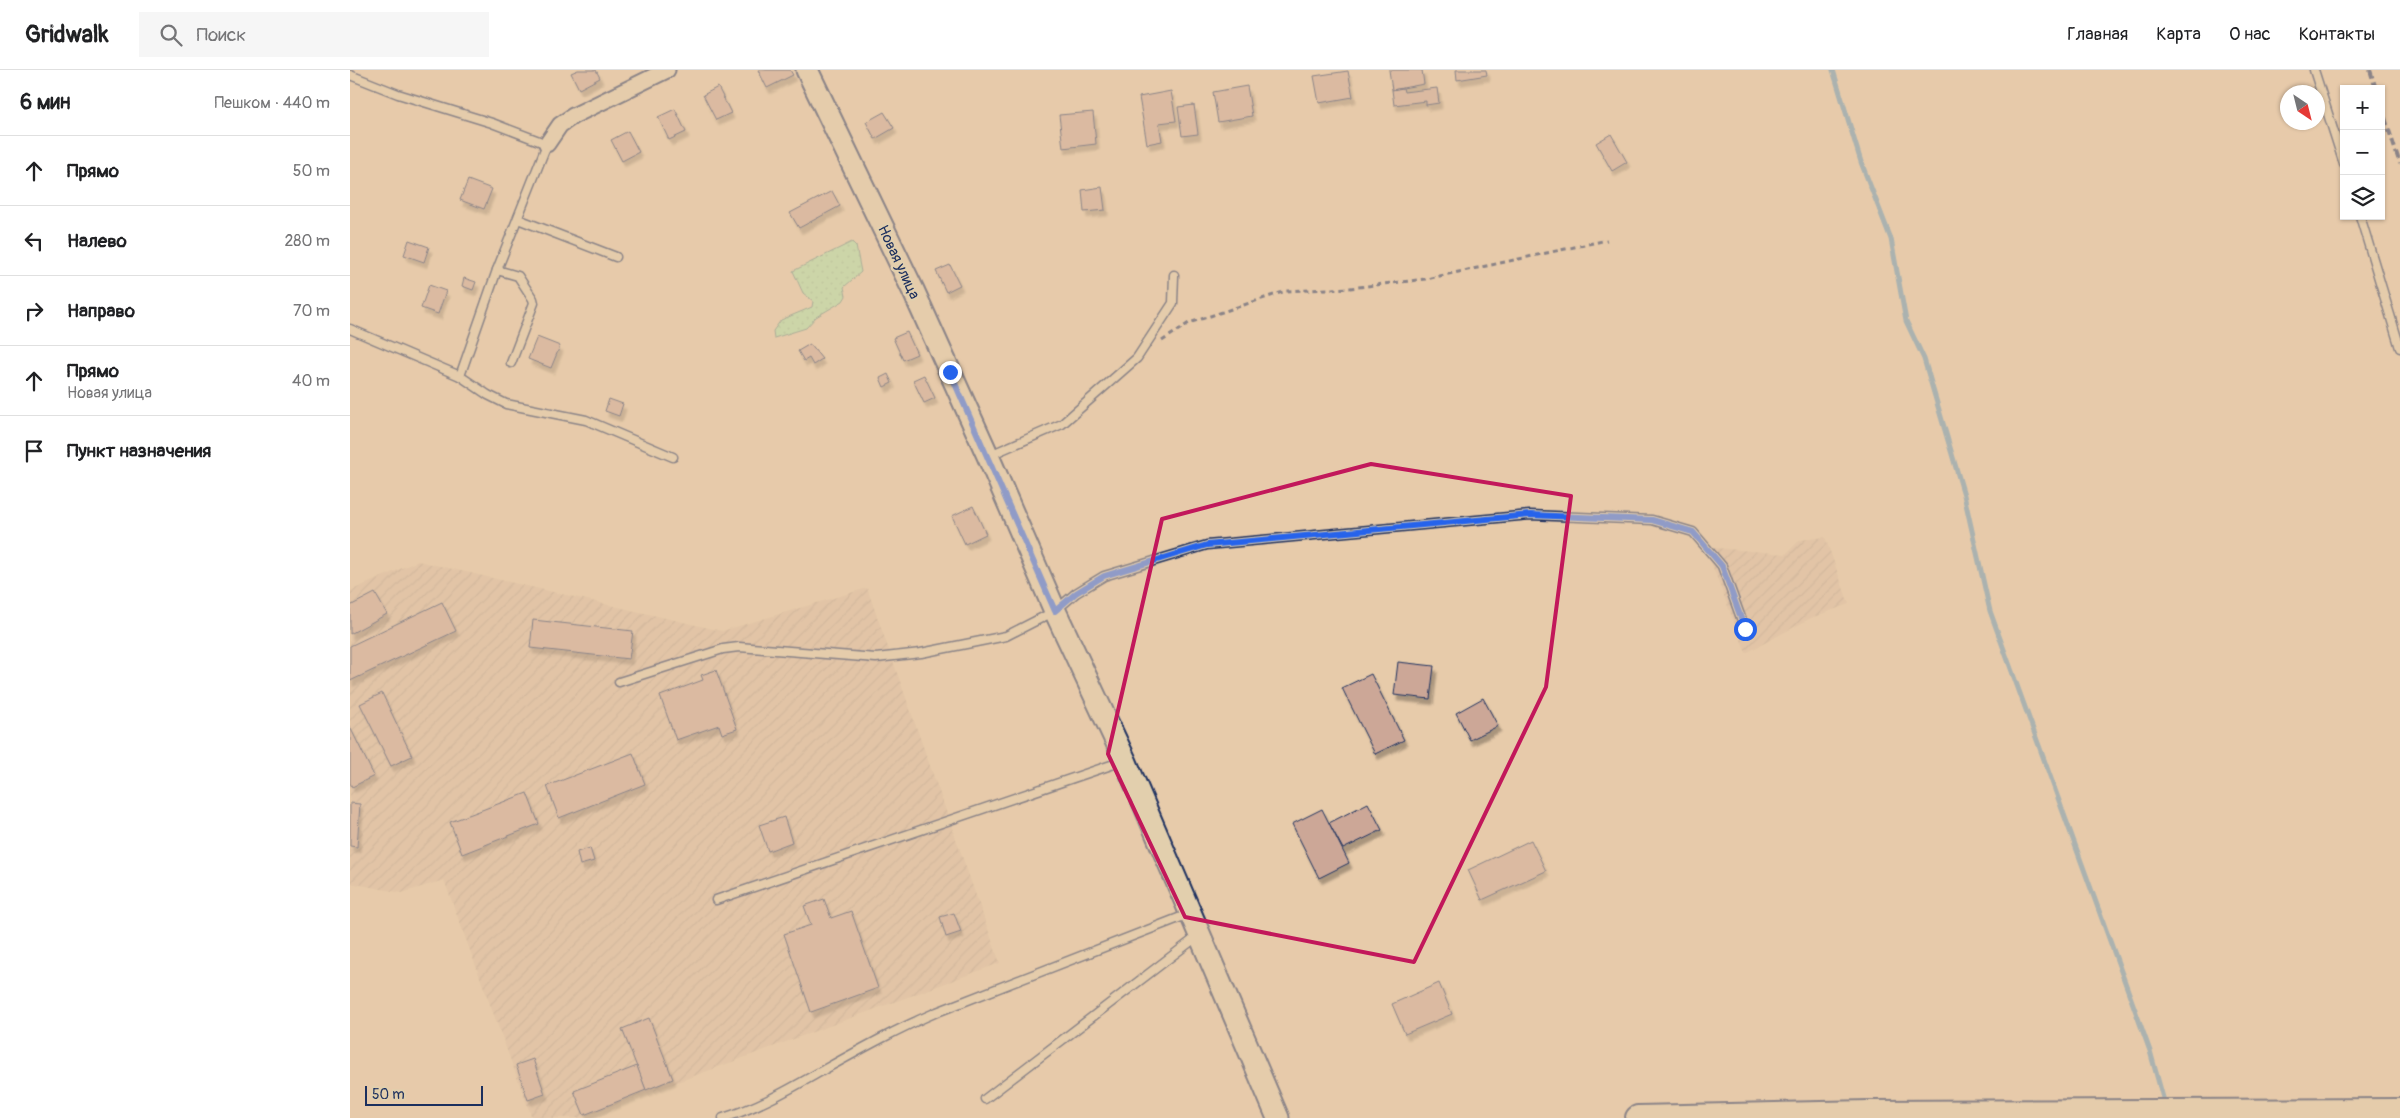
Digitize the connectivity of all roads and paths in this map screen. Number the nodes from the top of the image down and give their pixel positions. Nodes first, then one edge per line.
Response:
1 (667, 70) edge
2 (807, 70) edge
3 (2314, 70) edge
4 (350, 75) edge
5 (547, 144) junction
6 (2340, 151) edge
7 (518, 218) junction
8 (2361, 220) edge
9 (1607, 240) dead end
10 (616, 257) dead end
11 (497, 270) junction
12 (1174, 276) dead end
13 (350, 329) edge
14 (2400, 348) edge
15 (1137, 358) junction
16 (511, 362) dead end
17 (460, 376) junction
18 (988, 456) junction
19 (673, 457) dead end
20 (1055, 611) junction
21 (1745, 629) dead end
22 (619, 682) dead end
23 (1125, 760) junction
24 (716, 900) dead end
25 (1191, 914) junction
26 (1200, 935) junction
27 (986, 1099) dead end
28 (2400, 1111) edge
29 (723, 1118) edge
30 (1278, 1118) edge
31 (1638, 1118) edge

1 - 5 street
2 - 18 main road, Новая улица
3 - 6 lane
4 - 5 lane
5 - 7 lane
7 - 10 lane
7 - 11 lane
8 - 14 lane
9 - 15 path
11 - 16 lane
11 - 17 lane
12 - 15 lane
13 - 17 lane
15 - 18 lane
17 - 19 lane
18 - 20 main road, Новая улица
20 - 21 lane
20 - 22 lane
20 - 23 main road, Новая улица
23 - 24 lane
23 - 25 main road, Новая улица
25 - 26 main road, Новая улица
25 - 29 lane
26 - 27 lane
26 - 30 main road, Новая улица
28 - 31 highway

